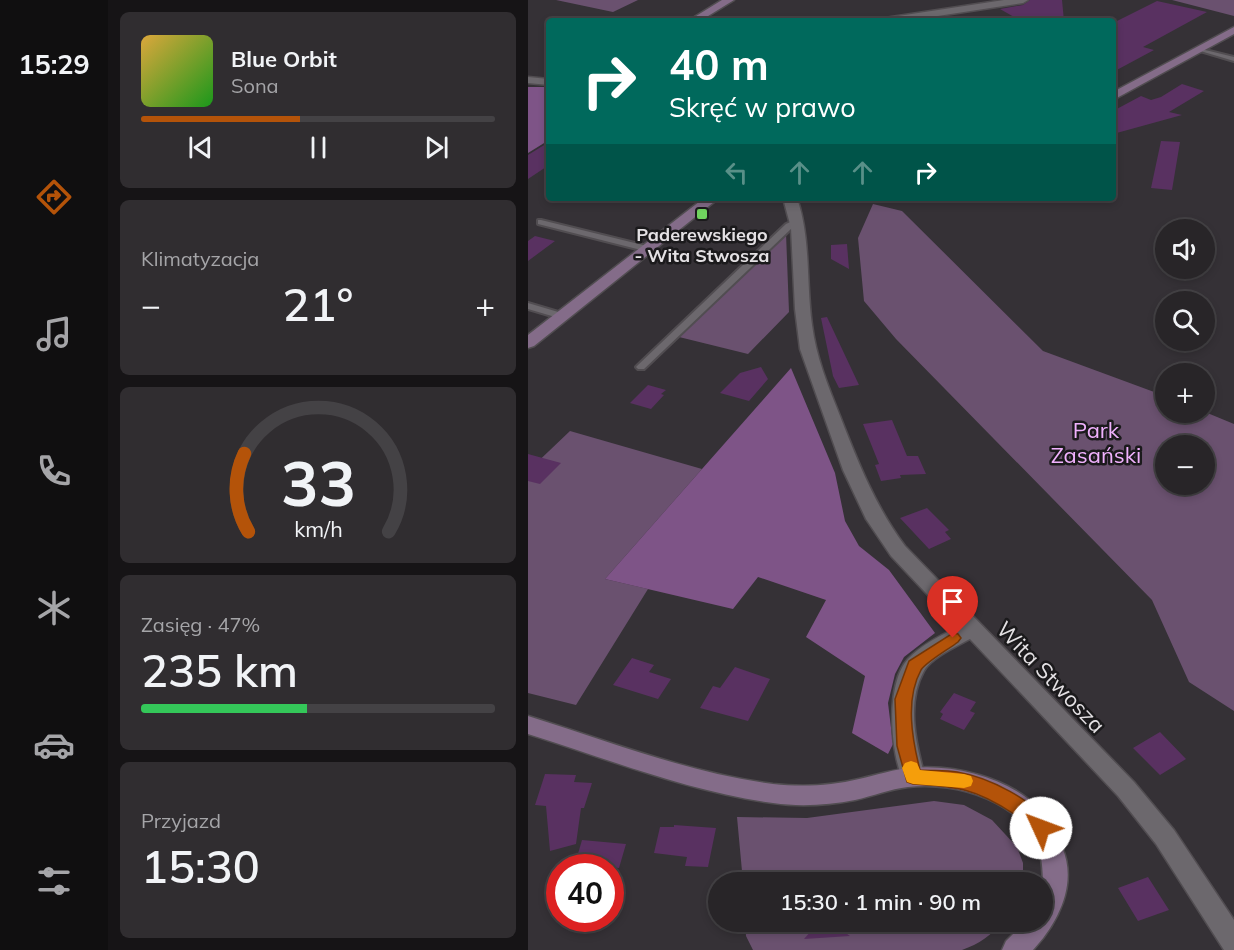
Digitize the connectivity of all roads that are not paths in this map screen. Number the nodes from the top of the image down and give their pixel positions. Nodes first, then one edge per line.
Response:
1 (729, 0) edge
2 (1023, 0) edge
3 (698, 18) edge
4 (905, 18) edge
5 (1234, 30) edge
6 (1199, 50) junction
7 (1234, 59) edge
8 (528, 81) edge
9 (545, 82) edge
10 (1116, 95) edge
11 (708, 201) edge
12 (791, 201) edge
13 (541, 222) dead end
14 (798, 222) junction
15 (648, 249) junction
16 (528, 306) edge
17 (562, 316) junction
18 (528, 343) edge
19 (641, 367) dead end
20 (971, 628) junction
21 (528, 725) edge
22 (913, 777) junction
23 (1234, 942) edge
24 (1015, 950) edge

1 - 3 street
2 - 4 street
5 - 6 street
6 - 7 lane
6 - 10 street
8 - 9 street
11 - 15 street
12 - 14 street, Wita Stwosza
13 - 15 lane
14 - 19 lane
14 - 20 street, Wita Stwosza
15 - 17 street
16 - 17 lane
17 - 18 street
20 - 22 street
20 - 23 street, Wita Stwosza
21 - 22 street
22 - 24 street

